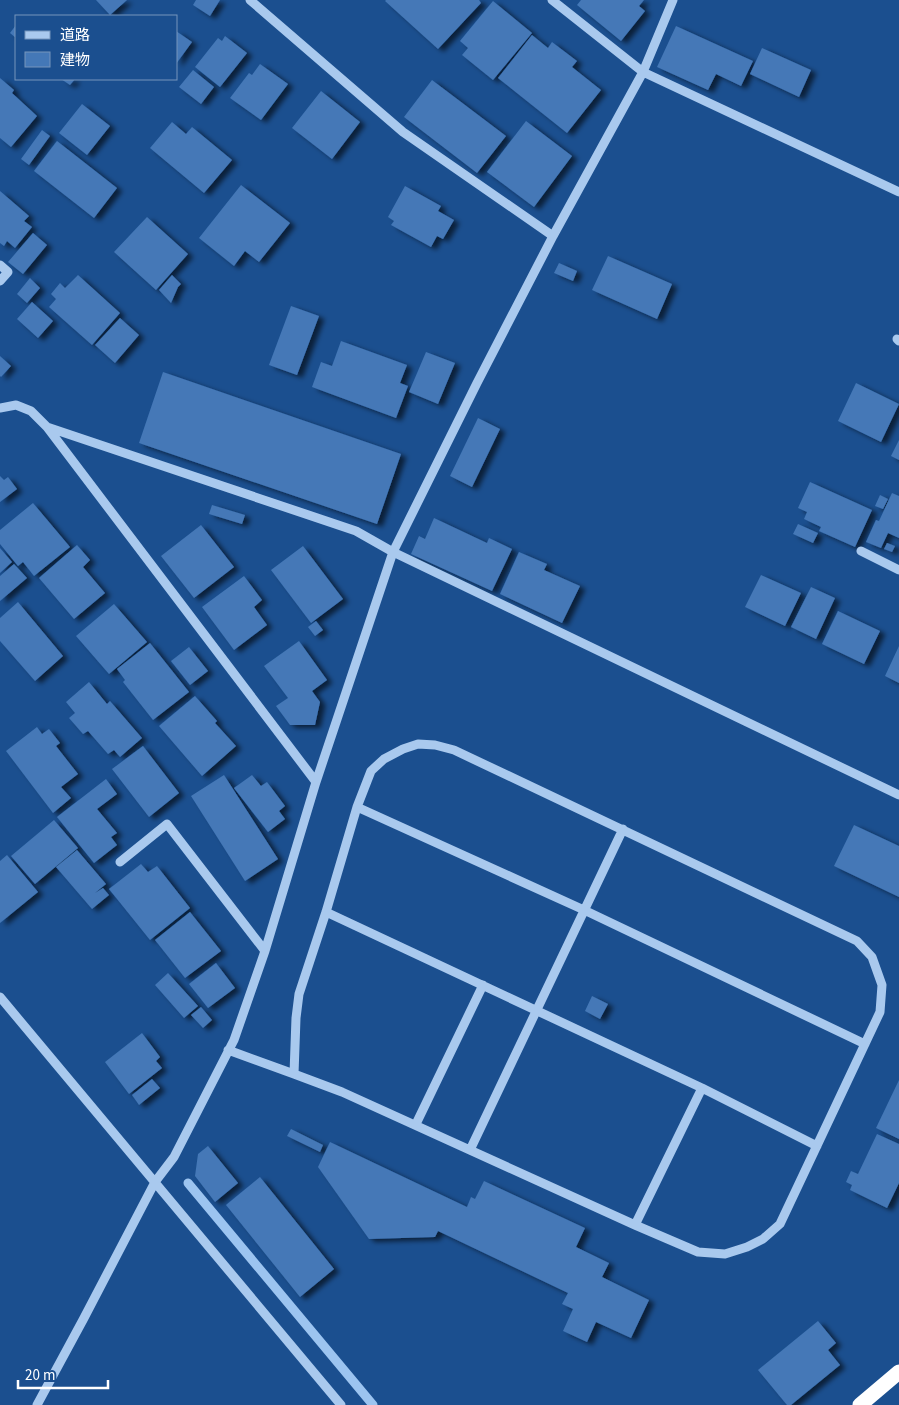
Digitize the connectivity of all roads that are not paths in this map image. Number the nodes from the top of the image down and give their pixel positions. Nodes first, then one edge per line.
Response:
1 (250, 0) edge
2 (552, 0) edge
3 (673, 0) edge
4 (643, 72) junction
5 (899, 192) edge
6 (553, 236) junction
7 (0, 265) edge
8 (0, 281) edge
9 (0, 408) edge
10 (47, 427) junction
11 (861, 551) dead end
12 (393, 552) junction
13 (899, 570) edge
14 (316, 782) junction
15 (899, 795) edge
16 (357, 807) junction
17 (623, 829) junction
18 (120, 862) dead end
19 (584, 910) junction
20 (326, 912) junction
21 (265, 951) junction
22 (483, 985) junction
23 (0, 997) edge
24 (536, 1011) junction
25 (865, 1044) junction
26 (228, 1050) junction
27 (294, 1074) junction
28 (702, 1088) junction
29 (416, 1124) junction
30 (817, 1146) junction
31 (470, 1150) junction
32 (156, 1182) junction
33 (635, 1225) junction
34 (899, 1372) edge
35 (37, 1405) edge
36 (341, 1405) edge
37 (860, 1405) edge

1 - 6 street
2 - 4 street
3 - 4 street
4 - 5 street
4 - 6 street
6 - 12 street
7 - 8 street
9 - 10 street
10 - 12 street
10 - 14 street
11 - 13 street
12 - 14 street
12 - 15 street
14 - 21 street
16 - 17 street
16 - 19 street
16 - 20 street
17 - 19 street
17 - 25 street
18 - 21 street
19 - 24 street
19 - 25 street
20 - 22 street
20 - 27 street
21 - 26 street
22 - 24 street
22 - 29 street
23 - 32 street
24 - 28 street
24 - 31 street
25 - 30 street
26 - 27 street
26 - 32 street
27 - 29 street
28 - 30 street
28 - 33 street
29 - 31 street
30 - 33 street
31 - 33 street
32 - 35 street
32 - 36 street
34 - 37 highway

